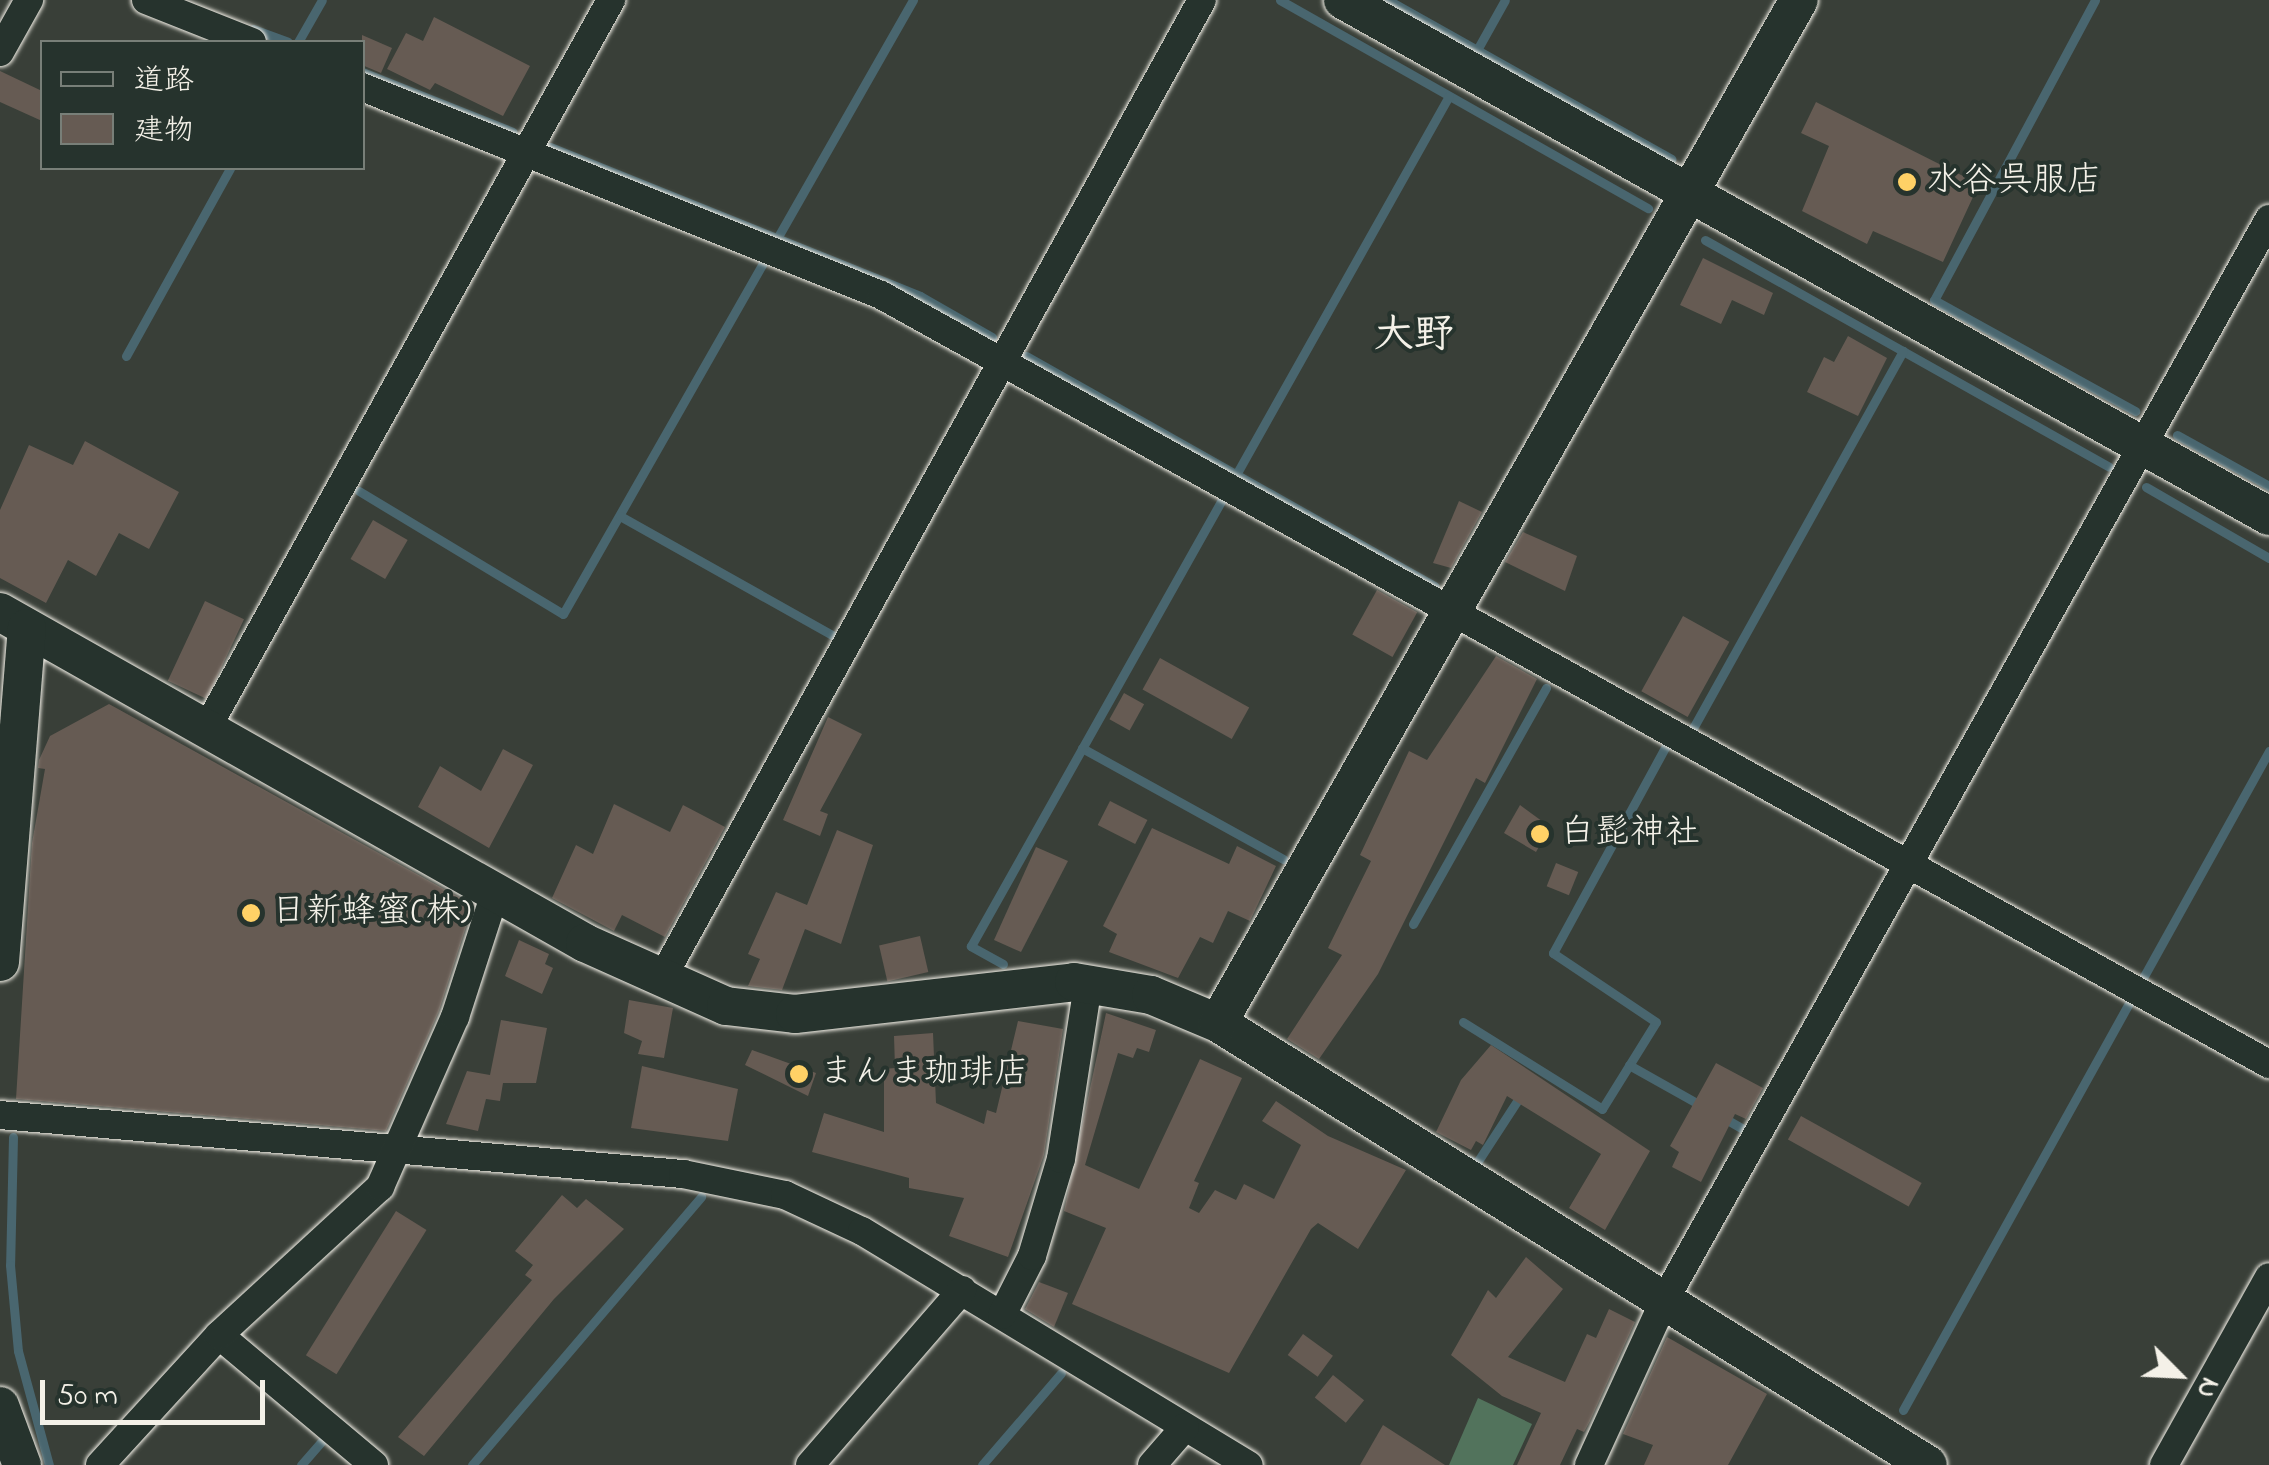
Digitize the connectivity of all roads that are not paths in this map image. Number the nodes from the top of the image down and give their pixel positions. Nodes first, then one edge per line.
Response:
1 (29, 0) edge
2 (146, 0) edge
3 (611, 0) edge
4 (1202, 0) edge
5 (1343, 0) edge
6 (1799, 0) edge
7 (247, 40) edge
8 (0, 52) edge
9 (365, 88) edge
10 (525, 152) junction
11 (1692, 196) junction
12 (2269, 219) edge
13 (1006, 360) junction
14 (2142, 446) junction
15 (2269, 516) edge
16 (1453, 611) junction
17 (14, 620) edge
18 (207, 728) junction
19 (1912, 865) junction
20 (494, 893) junction
21 (0, 962) edge
22 (661, 980) junction
23 (1088, 984) junction
24 (1218, 1023) junction
25 (2269, 1064) edge
26 (0, 1115) edge
27 (399, 1154) junction
28 (2269, 1277) edge
29 (962, 1290) junction
30 (1662, 1303) junction
31 (1002, 1315) junction
32 (219, 1334) junction
33 (0, 1406) edge
34 (1184, 1427) junction
35 (22, 1465) edge
36 (100, 1465) edge
37 (374, 1465) edge
38 (810, 1465) edge
39 (1152, 1465) edge
40 (1249, 1465) edge
41 (1589, 1465) edge
42 (1928, 1465) edge
43 (2164, 1465) edge

1 - 8 street
2 - 7 street
3 - 10 street
4 - 13 street
5 - 11 street
6 - 11 street
9 - 10 street
10 - 13 street
10 - 18 street
11 - 14 street
11 - 16 street
12 - 14 street
13 - 16 street
13 - 22 street
14 - 15 street
14 - 19 street
16 - 19 street
16 - 24 street
17 - 18 street
17 - 21 street
18 - 20 street
19 - 25 street
19 - 30 street
20 - 22 street
20 - 27 street
22 - 23 street
23 - 24 street
23 - 31 street
24 - 30 street
26 - 27 street
27 - 29 street
27 - 32 street
28 - 43 street
29 - 31 street
29 - 38 street
30 - 41 street
30 - 42 street
31 - 34 street
32 - 36 street
32 - 37 street
33 - 35 street
34 - 39 street
34 - 40 street

